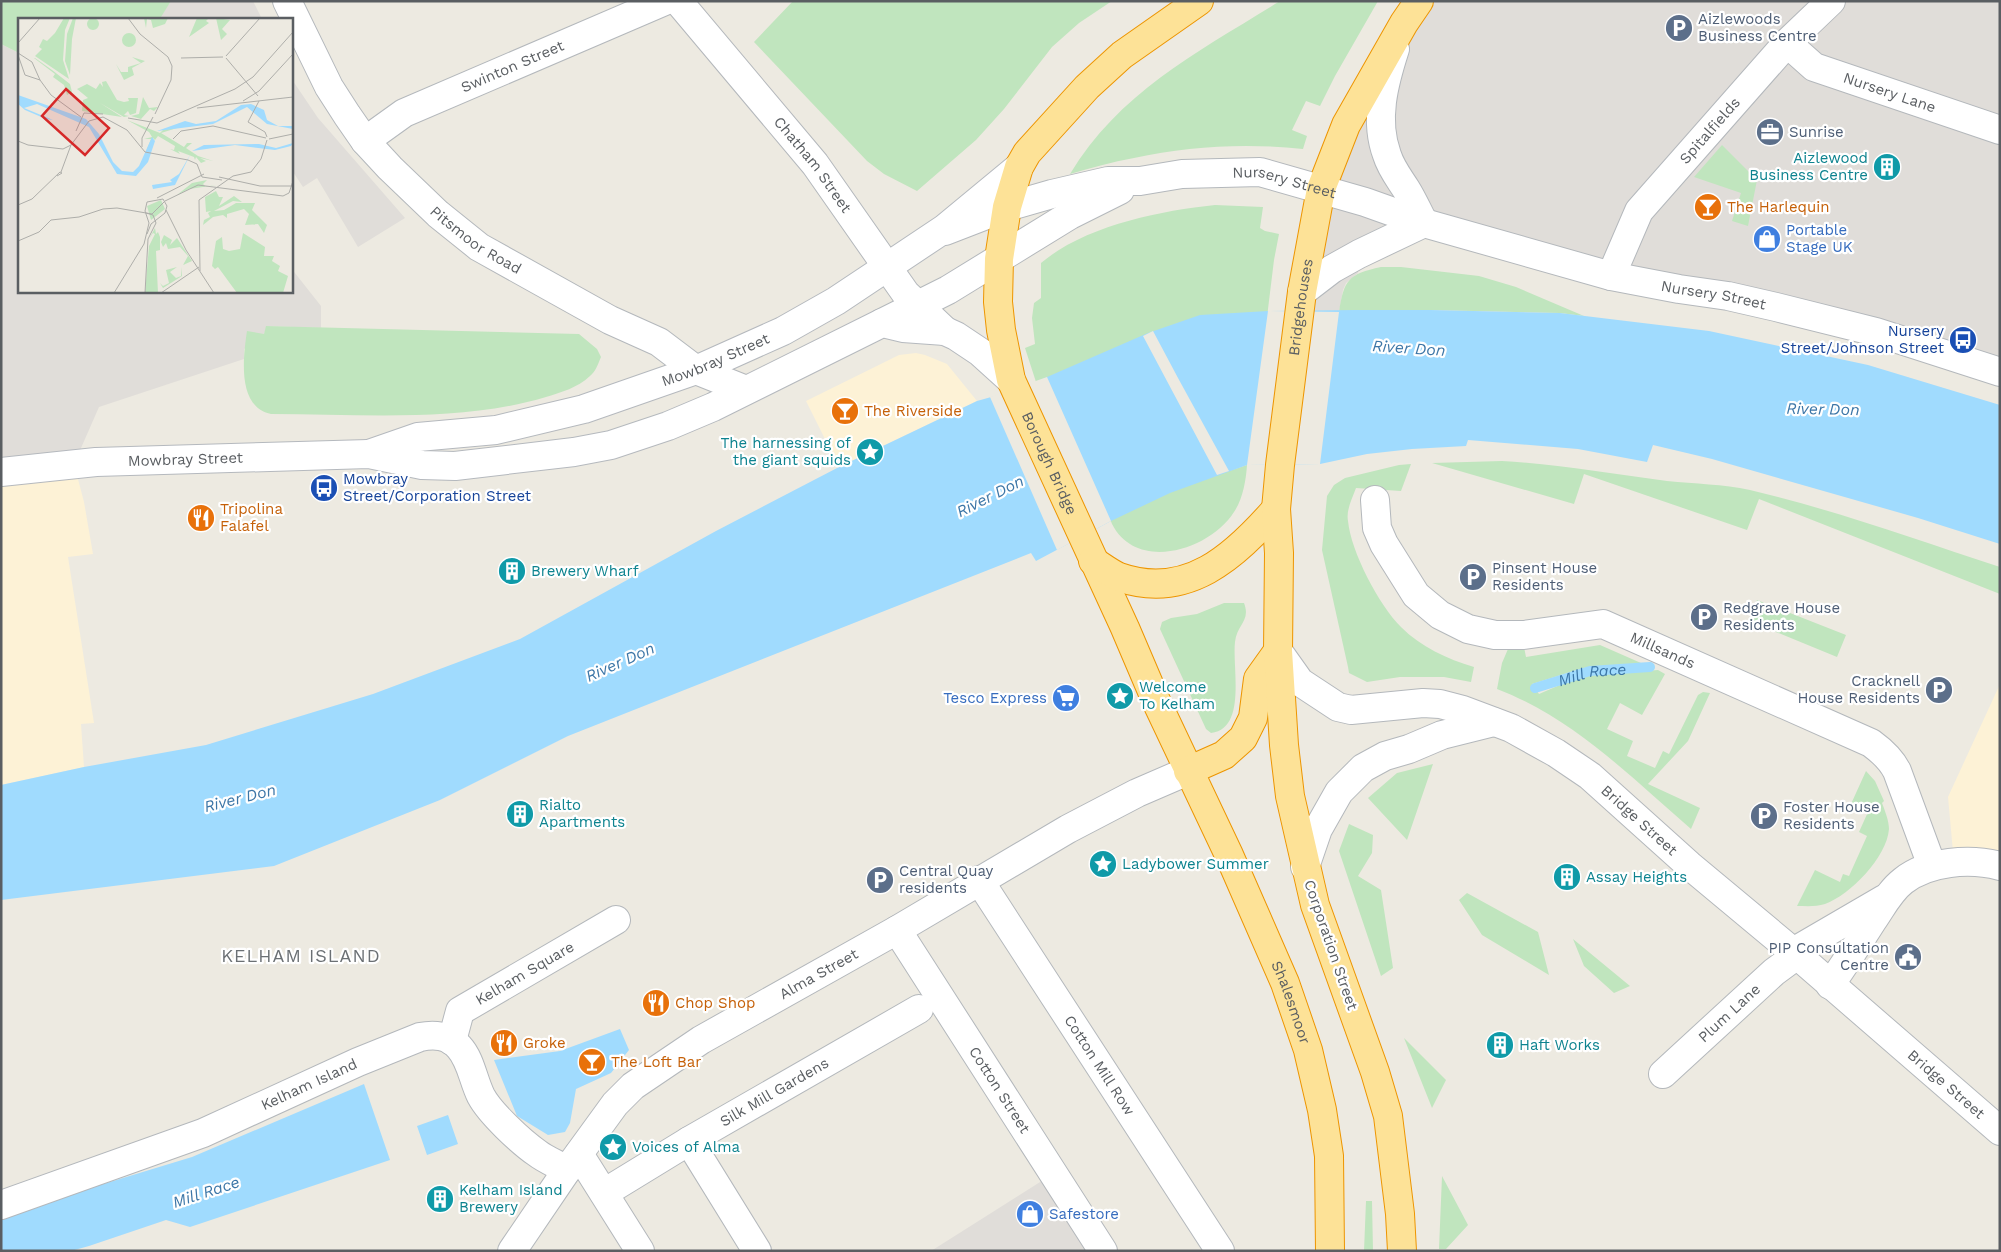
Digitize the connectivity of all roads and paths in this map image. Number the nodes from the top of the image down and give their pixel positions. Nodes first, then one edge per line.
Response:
1 (287, 1) edge
2 (665, 1) edge
3 (678, 1) edge
4 (1199, 1) edge
5 (1832, 1) edge
6 (1412, 12) edge
7 (1787, 44) junction
8 (2000, 130) edge
9 (365, 141) junction
10 (1019, 167) junction
11 (1140, 180) junction
12 (1321, 189) junction
13 (1007, 207) junction
14 (1424, 223) junction
15 (934, 235) junction
16 (999, 259) junction
17 (888, 268) junction
18 (1611, 276) junction
19 (1301, 302) junction
20 (918, 306) junction
21 (882, 323) junction
22 (945, 331) junction
23 (696, 370) junction
24 (2000, 372) edge
25 (1014, 385) junction
26 (746, 390) junction
27 (369, 454) junction
28 (1, 472) edge
29 (1375, 500) dead end
30 (1276, 503) junction
31 (1088, 549) junction
32 (1278, 644) junction
33 (1494, 722) junction
34 (1188, 770) junction
35 (1932, 866) junction
36 (2000, 866) edge
37 (1305, 867) junction
38 (978, 880) junction
39 (1888, 897) junction
40 (616, 920) dead end
41 (897, 930) junction
42 (1795, 954) junction
43 (1830, 985) junction
44 (919, 1009) dead end
45 (452, 1041) junction
46 (1663, 1074) dead end
47 (2000, 1131) edge
48 (689, 1142) junction
49 (573, 1162) junction
50 (604, 1194) junction
51 (1, 1205) edge
52 (512, 1251) edge
53 (640, 1251) edge
54 (757, 1251) edge
55 (1103, 1251) edge
56 (1220, 1251) edge
57 (1330, 1251) edge
58 (1402, 1251) edge

1 - 9 street, Pitsmoor Road
2 - 9 street, Swinton Street
3 - 17 street, Chatham Street
4 - 10 highway
5 - 7 street, Spitalfields
6 - 12 highway, Bridgehouses
6 - 14 street
7 - 8 street, Nursery Lane
7 - 18 street, Spitalfields
9 - 23 street, Pitsmoor Road
10 - 13 highway
10 - 15 street, Mowbray Street
11 - 12 street, Nursery Street
11 - 13 street
11 - 16 street, Mowbray Street
12 - 14 street, Nursery Street
12 - 19 highway, Bridgehouses
13 - 15 street
13 - 16 highway
14 - 18 street, Nursery Street
14 - 19 street
15 - 17 street, Mowbray Street
16 - 20 street, Mowbray Street
16 - 25 highway
17 - 20 street, Chatham Street
17 - 23 street, Mowbray Street
18 - 24 street, Nursery Street
19 - 30 highway, Bridgehouses
20 - 21 street, Mowbray Street
20 - 22 street, Chatham Street
21 - 22 street
21 - 26 street, Mowbray Street
22 - 25 street
23 - 26 street, Pitsmoor Road
23 - 27 street, Mowbray Street
25 - 31 highway, Borough Bridge
26 - 27 street, Mowbray Street
27 - 28 street, Mowbray Street
29 - 35 street, Millsands
30 - 31 highway
30 - 32 highway, Bridgehouses
31 - 34 highway
32 - 33 street, Bridge Street
32 - 34 highway
32 - 37 highway, Corporation Street
33 - 37 street
33 - 42 street, Bridge Street
34 - 38 street, Alma Street
34 - 57 highway, Shalesmoor
35 - 36 street
35 - 39 street
37 - 58 highway, Corporation Street
38 - 41 street, Alma Street
38 - 56 street, Cotton Mill Row
39 - 42 street
39 - 43 street
40 - 45 street, Kelham Square
41 - 49 street, Alma Street
41 - 55 street, Cotton Street
42 - 43 street, Bridge Street
42 - 46 street, Plum Lane
43 - 47 street, Bridge Street
44 - 48 street, Silk Mill Gardens
45 - 49 street
45 - 51 street, Kelham Island
48 - 50 street, Silk Mill Gardens
48 - 54 street
49 - 50 street
49 - 52 street, Alma Street
50 - 53 street

